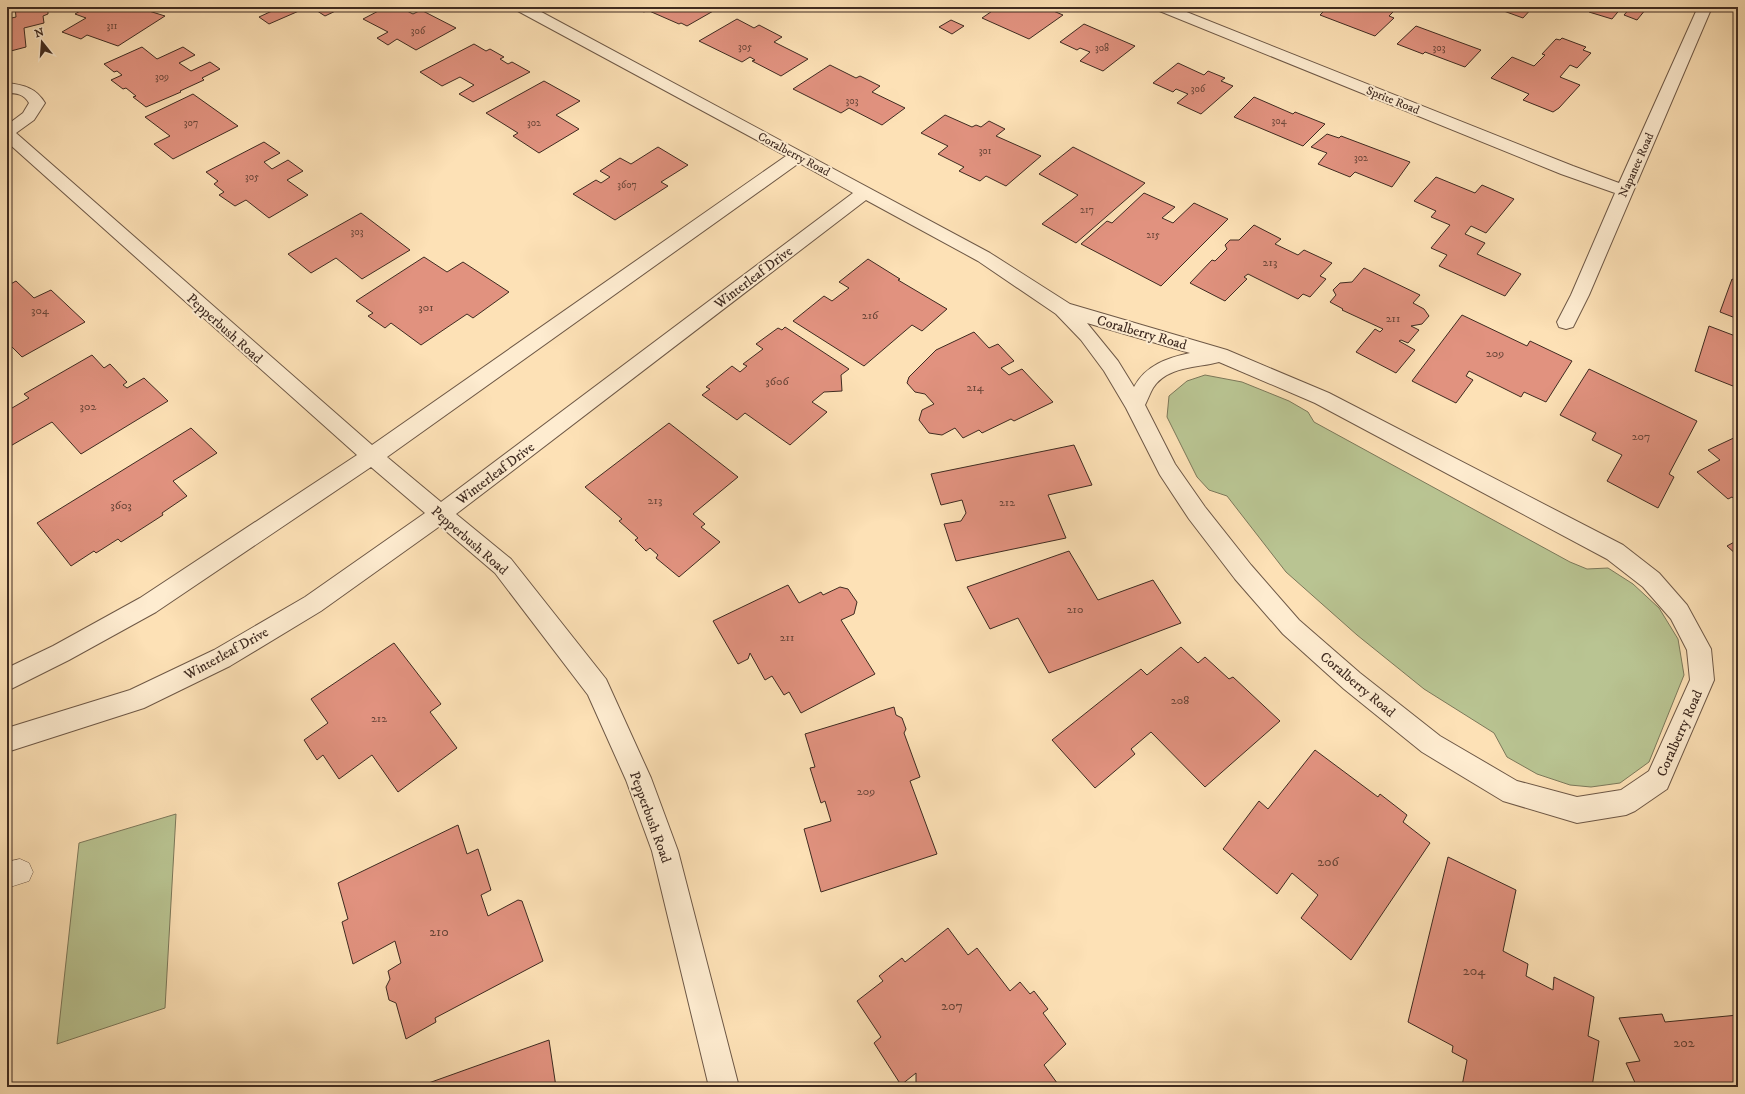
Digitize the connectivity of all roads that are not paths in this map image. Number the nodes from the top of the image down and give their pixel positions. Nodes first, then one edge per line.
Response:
1 (521, 7) edge
2 (1162, 7) edge
3 (1705, 7) edge
4 (7, 88) edge
5 (7, 132) edge
6 (798, 156) junction
7 (1624, 191) junction
8 (865, 192) junction
9 (1063, 308) junction
10 (1566, 322) dead end
11 (1220, 355) junction
12 (1135, 405) junction
13 (372, 456) junction
14 (441, 514) junction
15 (7, 680) edge
16 (7, 740) edge
17 (724, 1087) edge

1 - 6 street, Coralberry Road
2 - 7 street, Sprite Road
3 - 7 street, Napanee Road
4 - 5 street, Pepperbush Road
5 - 13 street, Pepperbush Road
6 - 8 street, Coralberry Road
6 - 13 street
7 - 10 street, Napanee Road
8 - 9 street, Coralberry Road
8 - 14 street, Winterleaf Drive
9 - 11 street, Coralberry Road
9 - 12 street, Coralberry Road
11 - 12 street, Coralberry Road
11 - 12 street, Coralberry Road
13 - 14 street, Pepperbush Road
13 - 15 street
14 - 16 street, Winterleaf Drive
14 - 17 street, Pepperbush Road

